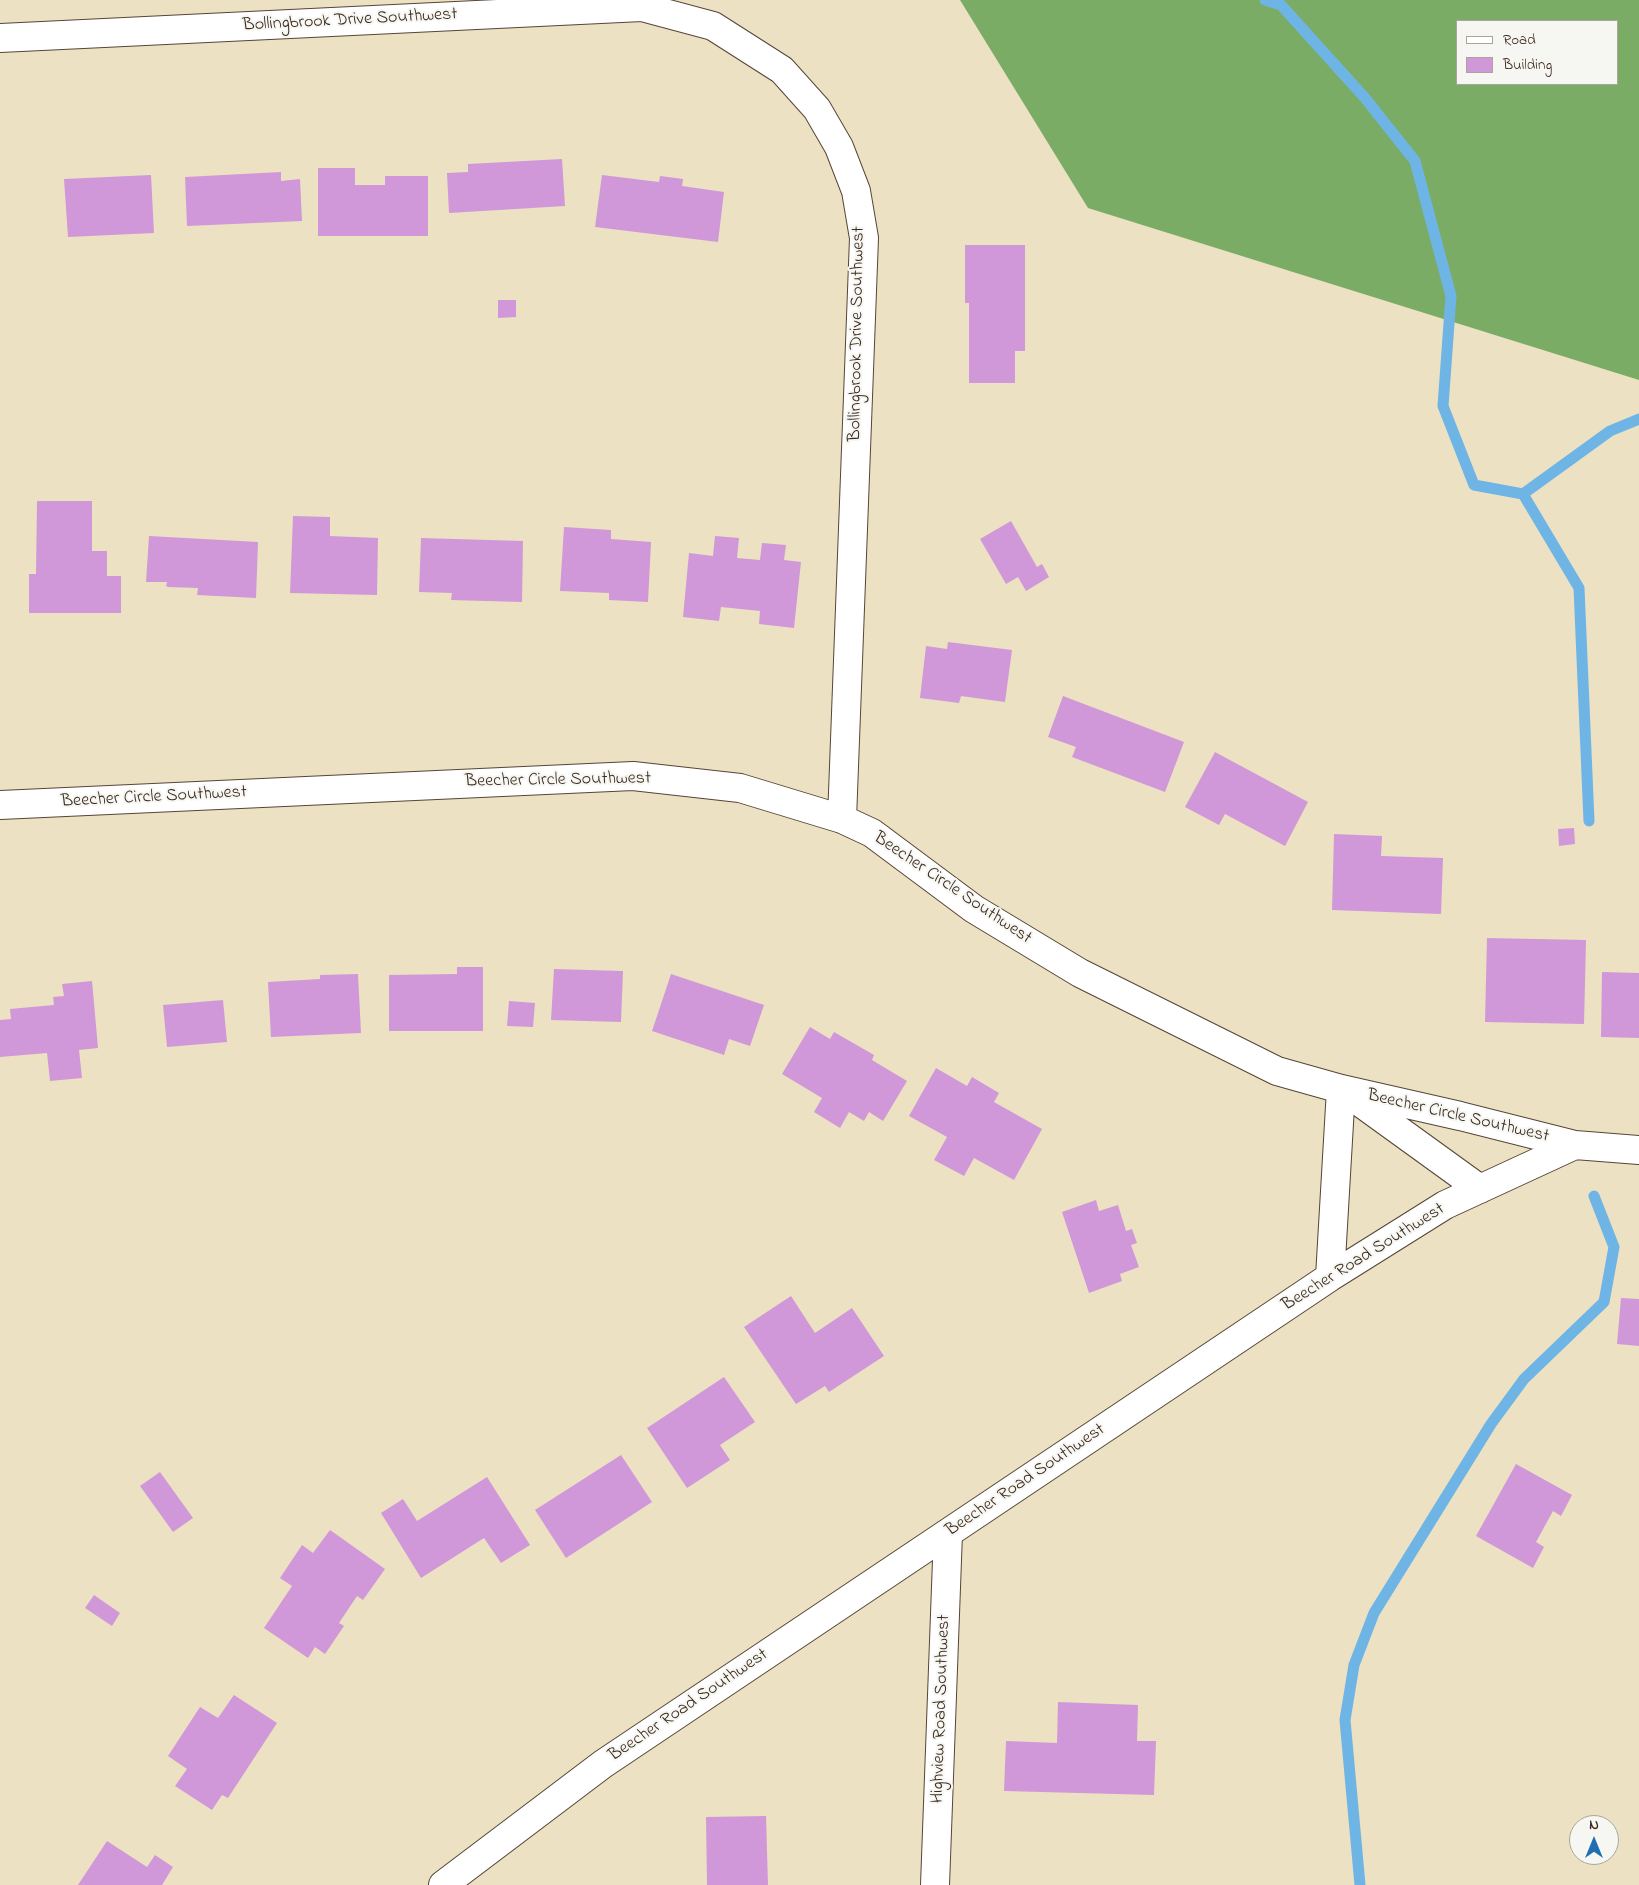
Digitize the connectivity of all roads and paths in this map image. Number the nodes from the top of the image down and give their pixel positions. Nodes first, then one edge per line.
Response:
1 (0, 38) edge
2 (0, 805) edge
3 (842, 819) junction
4 (1341, 1089) junction
5 (1575, 1145) junction
6 (1639, 1150) edge
7 (1480, 1189) junction
8 (1330, 1277) junction
9 (948, 1533) junction
10 (443, 1885) edge
11 (935, 1885) edge

1 - 3 street, Bollingbrook Drive Southwest
2 - 3 street, Beecher Circle Southwest
3 - 4 street, Beecher Circle Southwest
4 - 5 street, Beecher Circle Southwest
4 - 7 street, Beecher Circle Southwest
4 - 8 street, Beecher Circle Southwest
5 - 6 street, Beecher Road Southwest
5 - 7 street, Beecher Road Southwest
7 - 8 street, Beecher Road Southwest
8 - 9 street, Beecher Road Southwest
9 - 10 street, Beecher Road Southwest
9 - 11 street, Highview Road Southwest

